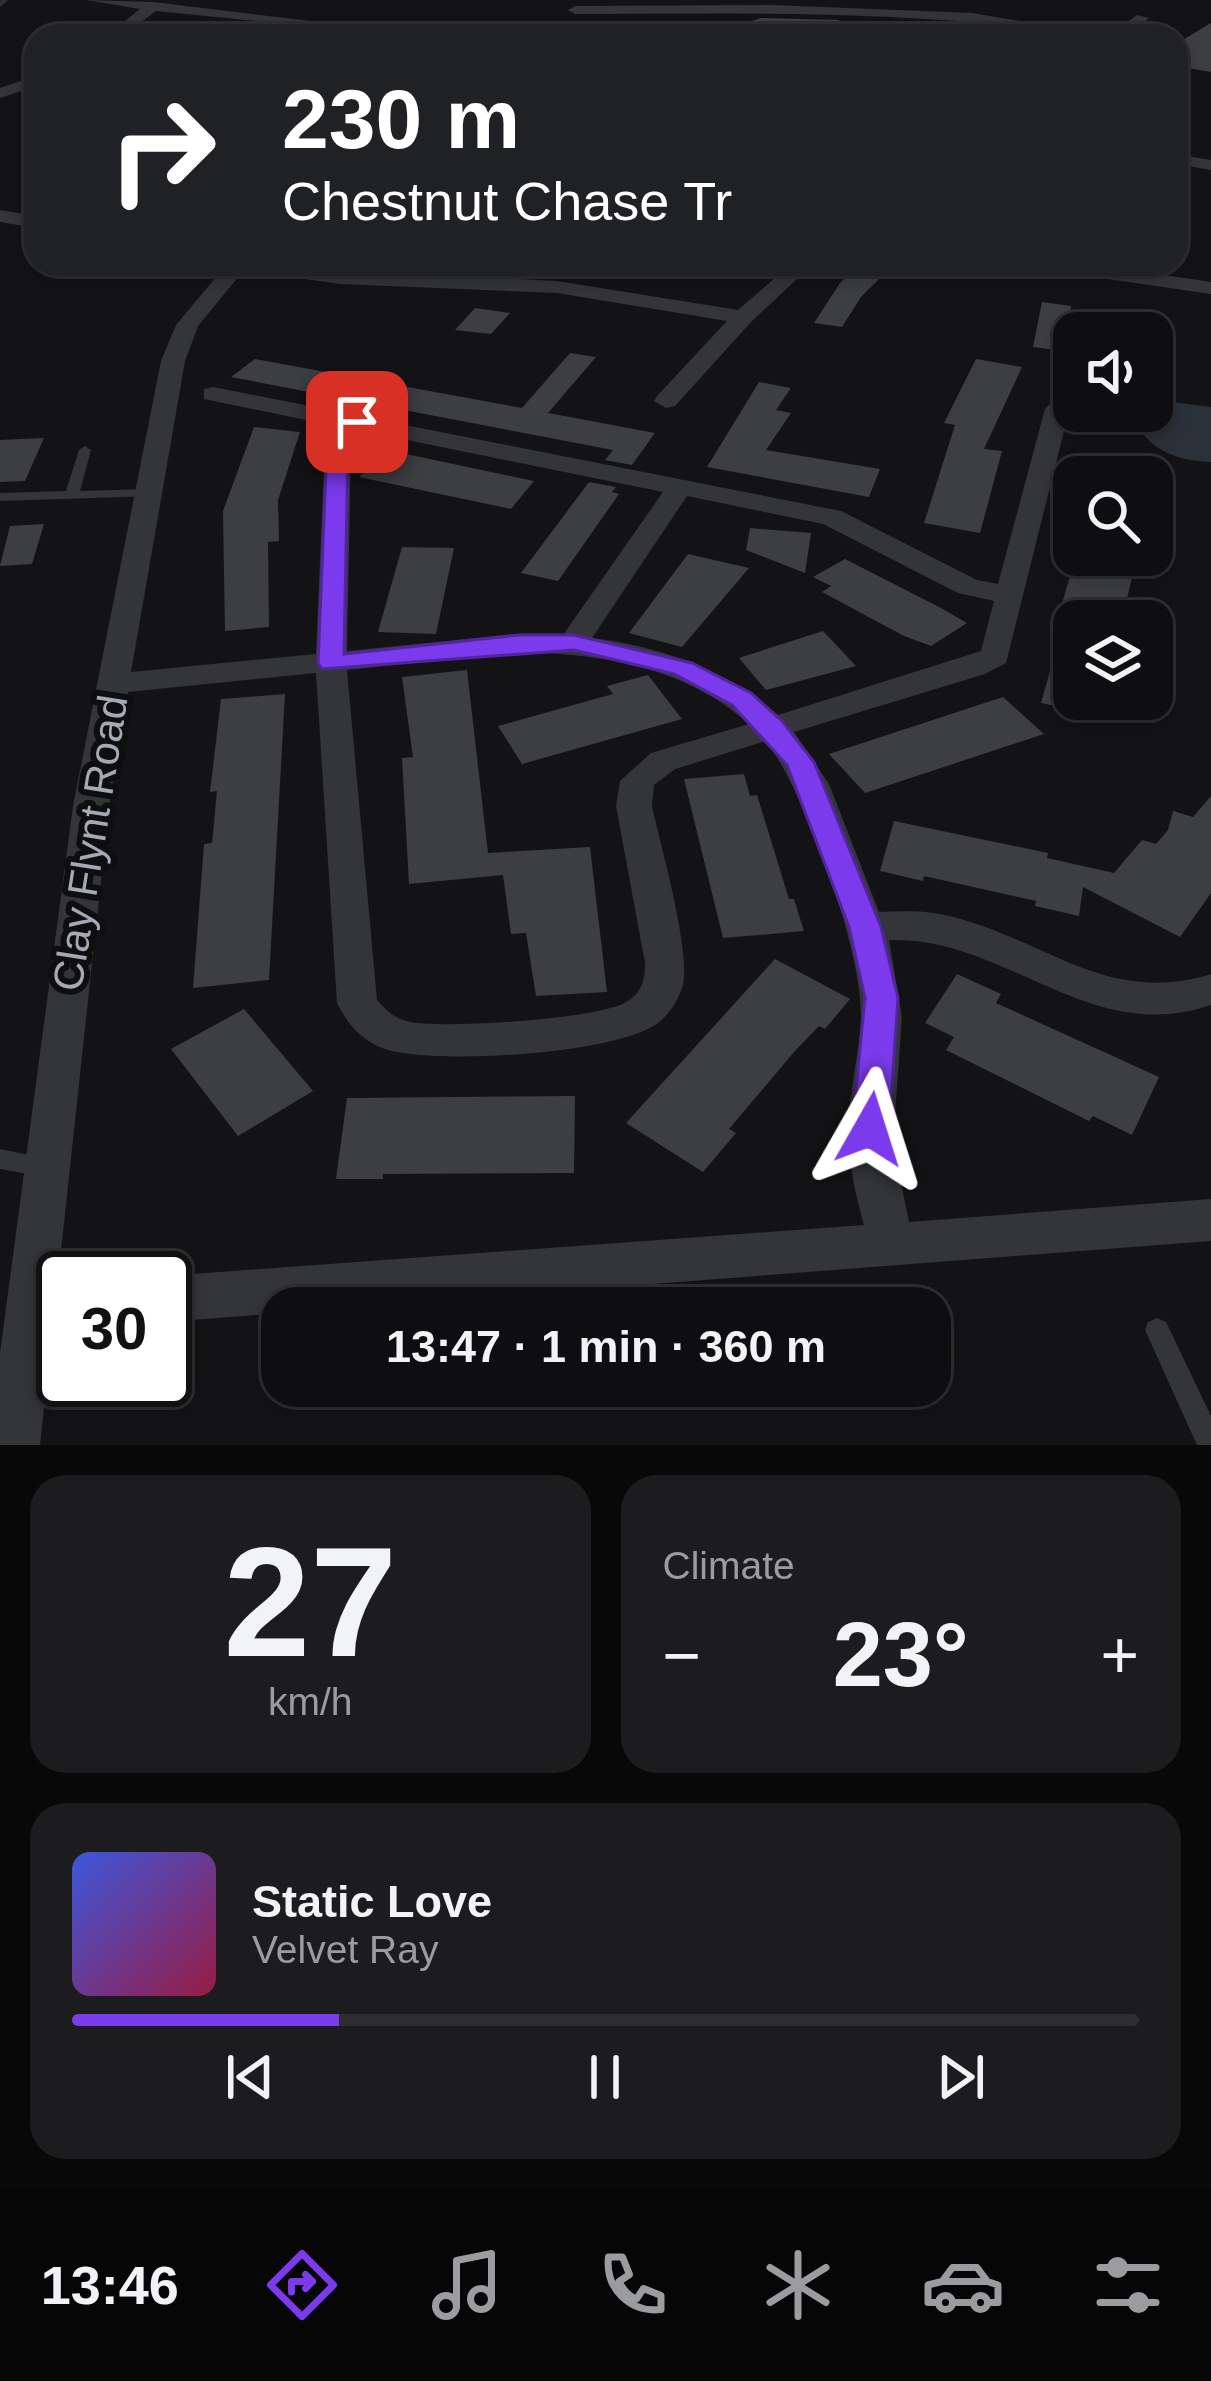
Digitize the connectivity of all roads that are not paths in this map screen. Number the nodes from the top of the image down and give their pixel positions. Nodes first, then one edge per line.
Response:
1 (93, 0) edge
2 (153, 6) junction
3 (575, 10) dead end
4 (676, 11) junction
5 (1142, 18) dead end
6 (362, 22) dead end
7 (129, 24) edge
8 (326, 24) edge
9 (354, 24) edge
10 (670, 24) edge
11 (1029, 24) edge
12 (1133, 24) edge
13 (232, 276) edge
14 (378, 276) edge
15 (447, 276) edge
16 (789, 276) edge
17 (1128, 276) edge
18 (442, 282) junction
19 (1211, 288) edge
20 (743, 317) junction
21 (213, 394) dead end
22 (666, 401) dead end
23 (357, 422) junction
24 (1053, 425) edge
25 (85, 450) dead end
26 (680, 487) junction
27 (149, 493) junction
28 (72, 494) junction
29 (0, 497) edge
30 (1011, 596) junction
31 (574, 642) junction
32 (331, 663) junction
33 (113, 684) junction
34 (773, 728) junction
35 (865, 927) junction
36 (1211, 989) edge
37 (0, 1159) edge
38 (46, 1167) junction
39 (1211, 1220) edge
40 (892, 1244) junction
41 (46, 1251) edge
42 (192, 1297) edge
43 (1157, 1330) dead end
44 (36, 1352) edge
45 (14, 1445) edge
46 (1211, 1445) edge

1 - 2 street
2 - 7 street
2 - 8 street
3 - 4 street
4 - 10 street
4 - 11 street
5 - 12 street
6 - 9 street
13 - 27 street, Clay Flynt Road
14 - 18 street
15 - 18 street
16 - 20 street
17 - 19 street
18 - 20 street
20 - 22 street
21 - 23 street
23 - 26 street
23 - 32 street
24 - 30 street
25 - 28 lane
26 - 30 street
26 - 31 street
27 - 28 lane
27 - 33 street, Clay Flynt Road
28 - 29 lane
30 - 34 street
31 - 32 street
31 - 34 street
32 - 33 street
32 - 34 street
33 - 38 street, Clay Flynt Road
34 - 35 street
35 - 36 street
35 - 40 street
37 - 38 lane
38 - 41 street, Clay Flynt Road
39 - 40 street
40 - 42 street
43 - 46 lane
44 - 45 street, Clay Flynt Road

